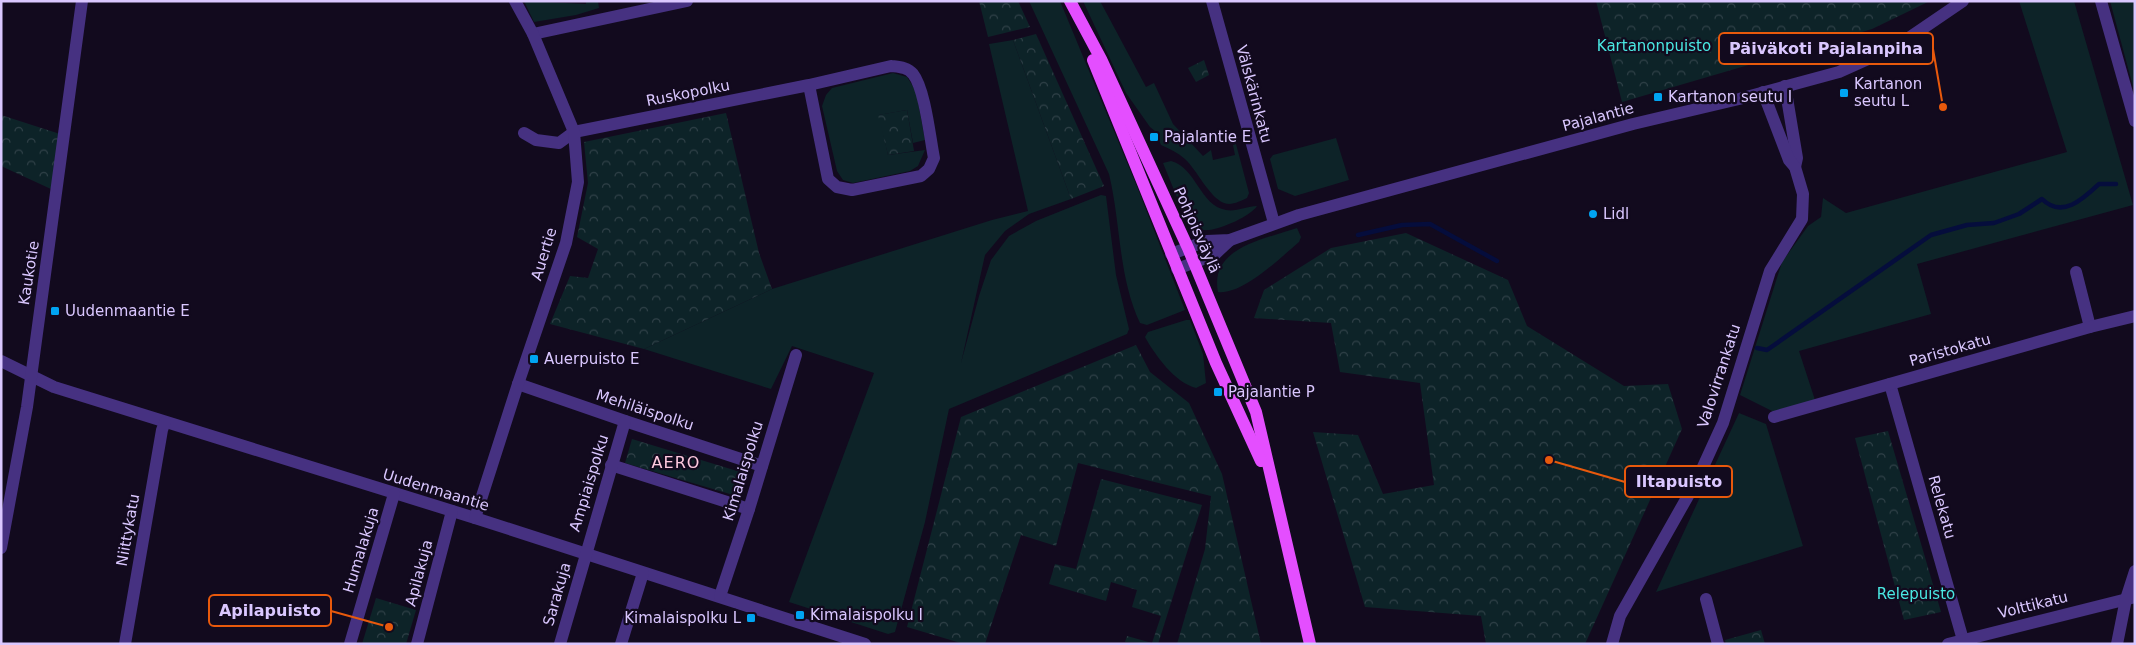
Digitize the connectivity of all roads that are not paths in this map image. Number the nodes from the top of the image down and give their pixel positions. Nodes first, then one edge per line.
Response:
1 (82, 1) edge
2 (515, 1) edge
3 (687, 1) edge
4 (1070, 1) edge
5 (1212, 1) edge
6 (1963, 1) edge
7 (2101, 1) edge
8 (533, 34) junction
9 (808, 85) junction
10 (1785, 86) junction
11 (1763, 92) junction
12 (2135, 121) edge
13 (574, 132) junction
14 (524, 133) dead end
15 (1795, 167) junction
16 (1274, 223) junction
17 (1230, 240) junction
18 (1188, 248) junction
19 (1171, 254) junction
20 (1194, 262) junction
21 (1177, 268) junction
22 (2076, 272) dead end
23 (2135, 316) edge
24 (2090, 327) junction
25 (796, 354) dead end
26 (1, 361) edge
27 (31, 376) junction
28 (518, 384) junction
29 (1890, 384) junction
30 (1774, 417) dead end
31 (625, 421) junction
32 (165, 422) junction
33 (611, 465) junction
34 (762, 466) junction
35 (1271, 481) junction
36 (394, 494) junction
37 (749, 509) junction
38 (452, 511) junction
39 (475, 518) junction
40 (1, 548) edge
41 (585, 554) junction
42 (2135, 571) edge
43 (643, 572) junction
44 (720, 596) junction
45 (2130, 598) edge
46 (1706, 599) dead end
47 (1963, 640) junction
48 (124, 644) edge
49 (350, 644) edge
50 (416, 644) edge
51 (560, 644) edge
52 (621, 644) edge
53 (865, 644) edge
54 (1310, 644) edge
55 (1612, 644) edge
56 (1718, 644) edge
57 (1948, 644) edge
58 (2117, 644) edge

1 - 27 street, Kaukotie
2 - 8 street, Auertie
3 - 8 street
4 - 18 main road, Pohjoisväylä
4 - 19 main road, Pohjoisväylä
5 - 16 street, Välskärinkatu
6 - 10 street, Pajalantie
7 - 12 street
8 - 13 street, Auertie
9 - 9 street, Ruskopolku
9 - 13 street, Ruskopolku
10 - 11 street, Pajalantie
10 - 15 street, Valovirrankatu
11 - 15 street, Valovirrankatu
11 - 16 street, Pajalantie
13 - 14 street, Ruskopolku
13 - 28 street, Auertie
15 - 55 street, Valovirrankatu
16 - 17 street, Pajalantie
17 - 18 street, Pajalantie
17 - 20 street, Pajalantie
18 - 19 street, Pajalantie
18 - 20 main road, Pohjoisväylä
19 - 21 main road, Pohjoisväylä
20 - 21 street, Pajalantie
20 - 35 main road, Pohjoisväylä
21 - 35 main road, Pohjoisväylä
22 - 24 street
23 - 24 street, Paristokatu
24 - 29 street, Paristokatu
25 - 34 street, Kimalaispolku
26 - 27 street, Uudenmaantie
27 - 32 street, Uudenmaantie
27 - 40 street, Kaukotie
28 - 31 street, Mehiläispolku
28 - 39 street, Auertie
29 - 30 street, Paristokatu
29 - 47 street, Relekatu
31 - 33 street, Ampiaispolku
31 - 34 street, Mehiläispolku
32 - 36 street, Uudenmaantie
32 - 48 street, Niittykatu
33 - 37 street
33 - 41 street, Ampiaispolku
34 - 37 street, Kimalaispolku
35 - 54 main road, Pohjoisväylä
36 - 38 street, Uudenmaantie
36 - 49 street, Humalakuja
37 - 44 street, Kimalaispolku
38 - 39 street, Uudenmaantie
38 - 50 street, Apilakuja
39 - 41 street, Uudenmaantie
41 - 43 street, Uudenmaantie
41 - 51 street, Sarakuja
42 - 45 street
43 - 44 street, Uudenmaantie
43 - 52 street
44 - 53 street, Uudenmaantie
45 - 47 street, Volttikatu
45 - 58 street
46 - 56 street
47 - 57 street, Volttikatu

